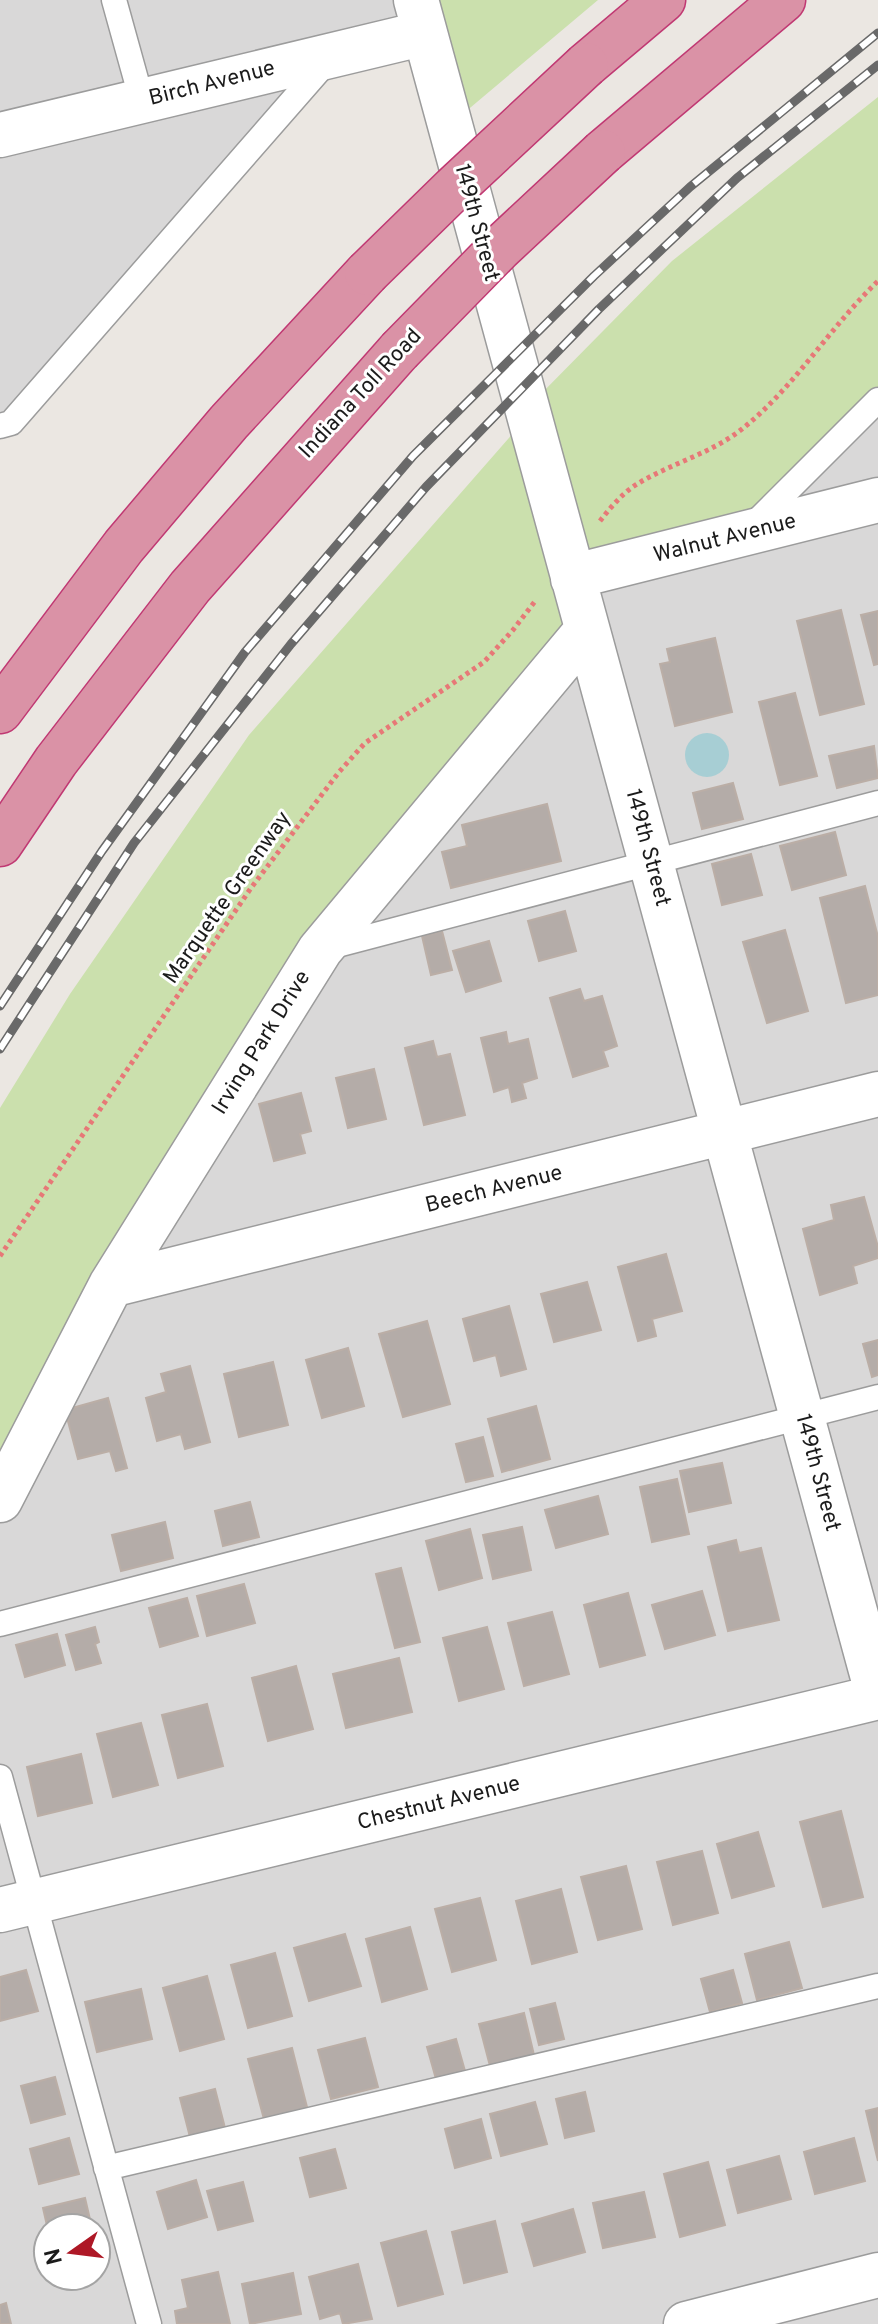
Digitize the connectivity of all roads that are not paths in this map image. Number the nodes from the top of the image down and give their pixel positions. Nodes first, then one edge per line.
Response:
1 (114, 0) edge
2 (663, 0) edge
3 (783, 0) edge
4 (420, 16) edge
5 (334, 54) junction
6 (142, 101) junction
7 (0, 135) edge
8 (878, 400) edge
9 (0, 426) edge
10 (878, 500) edge
11 (744, 535) junction
12 (573, 579) junction
13 (587, 630) junction
14 (0, 711) edge
15 (878, 803) edge
16 (0, 844) edge
17 (651, 864) junction
18 (320, 950) junction
19 (878, 1094) edge
20 (724, 1132) junction
21 (111, 1285) junction
22 (878, 1397) edge
23 (801, 1417) junction
24 (0, 1500) edge
25 (0, 1624) edge
26 (878, 1696) edge
27 (0, 1777) edge
28 (17, 1906) edge
29 (878, 1986) edge
30 (106, 2168) junction
31 (878, 2275) edge
32 (149, 2324) edge
33 (686, 2324) edge

1 - 6 lane
2 - 14 highway, bridge
3 - 16 highway, Indiana Toll Road, bridge
4 - 5 street, Birch Avenue
4 - 12 street, 149th Street
5 - 6 street, Birch Avenue
5 - 9 lane
6 - 7 street, Birch Avenue
8 - 11 lane
10 - 11 street, Walnut Avenue
11 - 12 street, Walnut Avenue
12 - 13 street, 149th Street
13 - 17 street, 149th Street
13 - 18 street, Irving Park Drive
15 - 17 lane
17 - 18 lane
17 - 20 street, 149th Street
18 - 21 street, Irving Park Drive
19 - 20 street, Beech Avenue
20 - 21 street, Beech Avenue
20 - 23 street, 149th Street
21 - 24 street, Irving Park Drive
22 - 23 lane
23 - 25 lane
23 - 26 street, 149th Street
26 - 28 street, Chestnut Avenue
27 - 28 lane
28 - 30 lane
29 - 30 lane
30 - 32 lane
31 - 33 street

